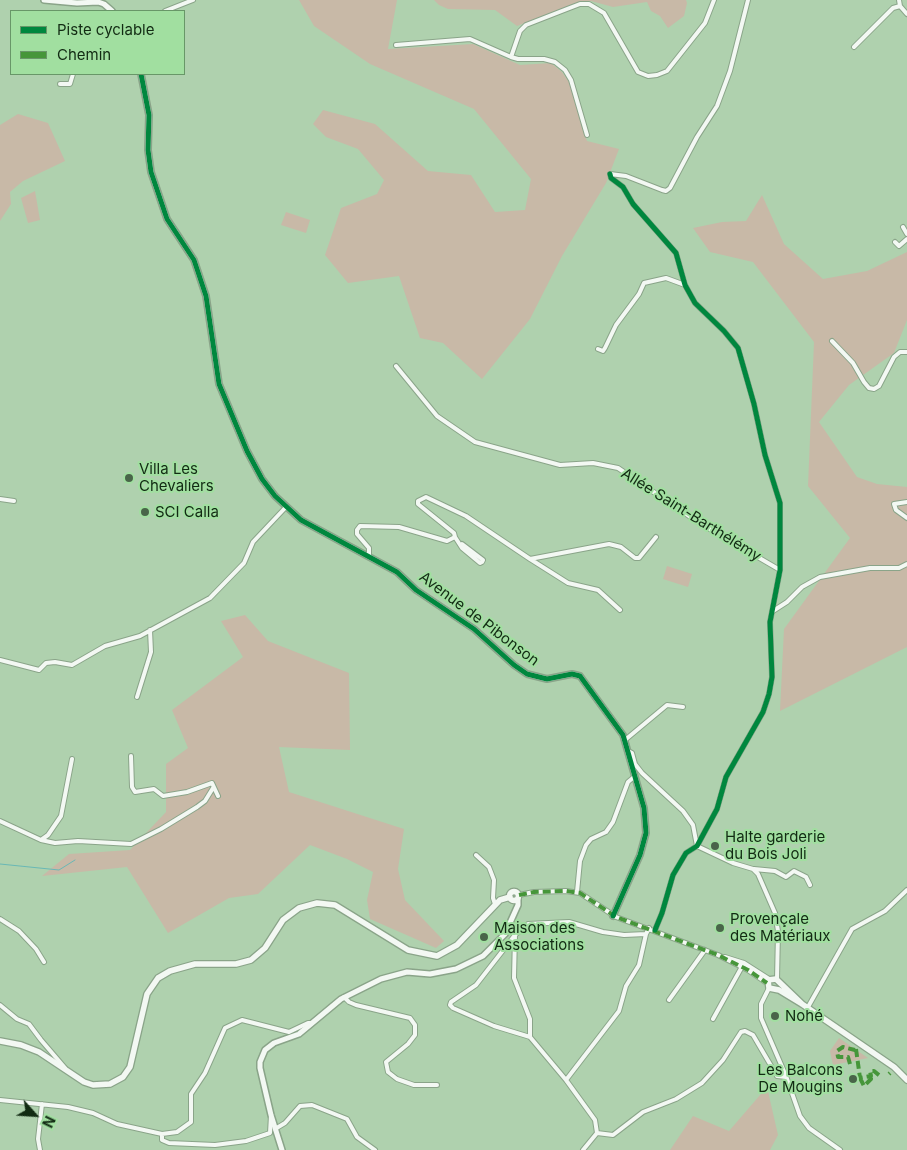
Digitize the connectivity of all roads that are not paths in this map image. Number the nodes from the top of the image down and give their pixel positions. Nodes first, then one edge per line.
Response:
1 (44, 0) edge
2 (193, 0) edge
3 (714, 0) edge
4 (748, 0) edge
5 (898, 0) edge
6 (91, 1) edge
7 (900, 6) junction
8 (111, 10) edge
9 (168, 10) edge
10 (907, 14) edge
11 (396, 45) dead end
12 (854, 47) dead end
13 (511, 57) junction
14 (73, 75) edge
15 (141, 75) edge
16 (60, 84) dead end
17 (587, 135) dead end
18 (903, 227) dead end
19 (907, 234) edge
20 (907, 239) edge
21 (894, 242) dead end
22 (685, 285) junction
23 (832, 341) dead end
24 (598, 349) dead end
25 (907, 352) edge
26 (396, 366) dead end
27 (0, 498) edge
28 (14, 500) dead end
29 (907, 502) edge
30 (286, 507) junction
31 (907, 518) edge
32 (455, 537) junction
33 (656, 537) dead end
34 (462, 544) junction
35 (369, 557) junction
36 (530, 559) junction
37 (907, 564) edge
38 (780, 570) junction
39 (620, 610) dead end
40 (772, 612) junction
41 (150, 630) junction
42 (0, 660) edge
43 (137, 697) dead end
44 (683, 707) dead end
45 (625, 740) junction
46 (628, 751) junction
47 (131, 756) dead end
48 (72, 759) dead end
49 (634, 777) junction
50 (213, 788) junction
51 (218, 796) dead end
52 (0, 821) edge
53 (41, 840) junction
54 (697, 846) junction
55 (476, 855) dead end
56 (754, 869) junction
57 (810, 885) dead end
58 (907, 890) edge
59 (577, 892) junction
60 (515, 898) junction
61 (495, 904) junction
62 (613, 916) junction
63 (0, 919) edge
64 (649, 928) junction
65 (655, 930) junction
66 (646, 934) junction
67 (515, 935) junction
68 (705, 950) junction
69 (44, 962) dead end
70 (743, 965) junction
71 (772, 983) junction
72 (344, 997) junction
73 (670, 1000) dead end
74 (0, 1004) edge
75 (805, 1005) junction
76 (713, 1019) dead end
77 (312, 1023) junction
78 (530, 1037) junction
79 (0, 1041) edge
80 (67, 1071) junction
81 (786, 1077) junction
82 (566, 1080) junction
83 (907, 1080) edge
84 (436, 1086) dead end
85 (0, 1100) edge
86 (42, 1104) junction
87 (271, 1115) junction
88 (275, 1129) junction
89 (597, 1133) junction
90 (162, 1134) junction
91 (40, 1150) edge
92 (282, 1150) edge
93 (375, 1150) edge
94 (583, 1150) edge
95 (840, 1150) edge

1 - 6 street
2 - 9 street
3 - 13 street
4 - 22 street
5 - 7 street
6 - 8 street
7 - 10 street
7 - 12 street
11 - 13 street
13 - 17 street
14 - 16 street
15 - 30 street, Avenue de Pibonson
18 - 19 street
20 - 21 street
22 - 24 street
22 - 38 street
23 - 25 street
26 - 38 street, Allée Saint-Barthélémy
27 - 28 street
29 - 31 street
30 - 35 street, Avenue de Pibonson
30 - 41 street
32 - 34 street
32 - 35 street
32 - 36 street
33 - 36 street
34 - 34 street
35 - 45 street, Avenue de Pibonson
36 - 39 street
37 - 40 street
38 - 40 street
40 - 54 street
41 - 42 street
41 - 43 street
44 - 45 street
45 - 46 street, Avenue de Pibonson
46 - 49 street, Avenue de Pibonson
46 - 54 street
47 - 50 street
48 - 53 street
49 - 59 street
49 - 62 street, Avenue de Pibonson
50 - 51 street
50 - 53 street
52 - 53 street
54 - 56 street
54 - 65 street
55 - 61 street
56 - 57 street
56 - 71 street
58 - 75 street
59 - 60 street
59 - 62 street
60 - 61 main road
60 - 72 street
61 - 80 main road
62 - 64 street
63 - 69 street
64 - 65 street
64 - 66 street
65 - 68 street
66 - 67 street
66 - 82 street
67 - 78 street
67 - 78 street
68 - 70 street
68 - 73 street
70 - 71 street
70 - 76 street
71 - 75 main road
71 - 81 street
72 - 77 street
72 - 84 street
74 - 80 street
75 - 83 main road
77 - 87 street
77 - 90 street
78 - 82 street
79 - 80 main road
81 - 89 street
81 - 95 street
82 - 89 street
85 - 86 street
86 - 90 street
86 - 91 street
87 - 88 street
87 - 90 street
88 - 92 street
88 - 93 street
89 - 94 street

